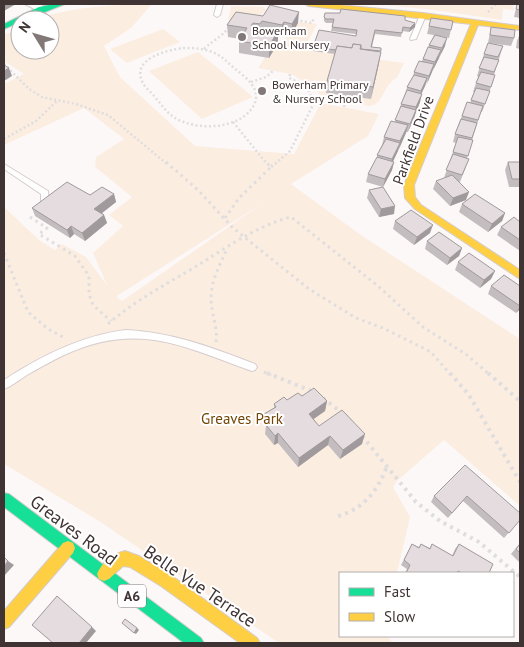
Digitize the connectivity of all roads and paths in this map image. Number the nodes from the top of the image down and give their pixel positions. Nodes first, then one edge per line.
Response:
1 (61, 4) edge
2 (220, 4) edge
3 (309, 4) edge
4 (36, 6) edge
5 (217, 15) dead end
6 (424, 15) junction
7 (233, 22) edge
8 (475, 22) junction
9 (4, 27) edge
10 (520, 28) edge
11 (413, 40) dead end
12 (204, 49) junction
13 (4, 64) edge
14 (273, 71) dead end
15 (290, 74) dead end
16 (312, 81) dead end
17 (251, 82) junction
18 (309, 87) junction
19 (57, 100) junction
20 (346, 100) dead end
21 (344, 107) dead end
22 (233, 122) junction
23 (4, 139) edge
24 (4, 166) edge
25 (271, 167) junction
26 (45, 204) edge
27 (30, 217) edge
28 (225, 218) junction
29 (245, 238) junction
30 (227, 248) junction
31 (4, 253) edge
32 (520, 275) edge
33 (111, 321) junction
34 (90, 342) junction
35 (79, 346) junction
36 (213, 353) junction
37 (252, 367) joint
38 (4, 385) edge
39 (520, 401) edge
40 (347, 419) edge
41 (360, 433) edge
42 (387, 466) junction
43 (520, 482) edge
44 (4, 499) edge
45 (338, 516) dead end
46 (68, 548) junction
47 (104, 574) junction
48 (520, 577) edge
49 (4, 622) edge
50 (196, 643) edge
51 (252, 643) edge

1 - 4 street
2 - 5 lane
3 - 6 street
4 - 9 street
6 - 8 street
6 - 11 lane
7 - 12 path
8 - 10 street
8 - 32 street, Parkfield Drive
12 - 17 path
12 - 22 path
13 - 19 path
14 - 17 path
15 - 18 path
16 - 18 path
17 - 22 path
18 - 25 path
19 - 23 path
19 - 28 path
20 - 21 path
22 - 25 path
24 - 26 lane
25 - 28 path
27 - 33 path
28 - 29 path
29 - 30 path
29 - 39 path
29 - 43 path
30 - 33 path
30 - 36 path
31 - 35 path
33 - 34 path
34 - 35 lane
34 - 36 lane
35 - 38 lane
36 - 37 lane
37 - 40 path
41 - 42 path
42 - 45 path
42 - 48 path
44 - 46 street, Greaves Road / A6
46 - 47 street, Greaves Road / A6
46 - 49 street
47 - 50 street, Greaves Road / A6
47 - 51 street, Belle Vue Terrace

